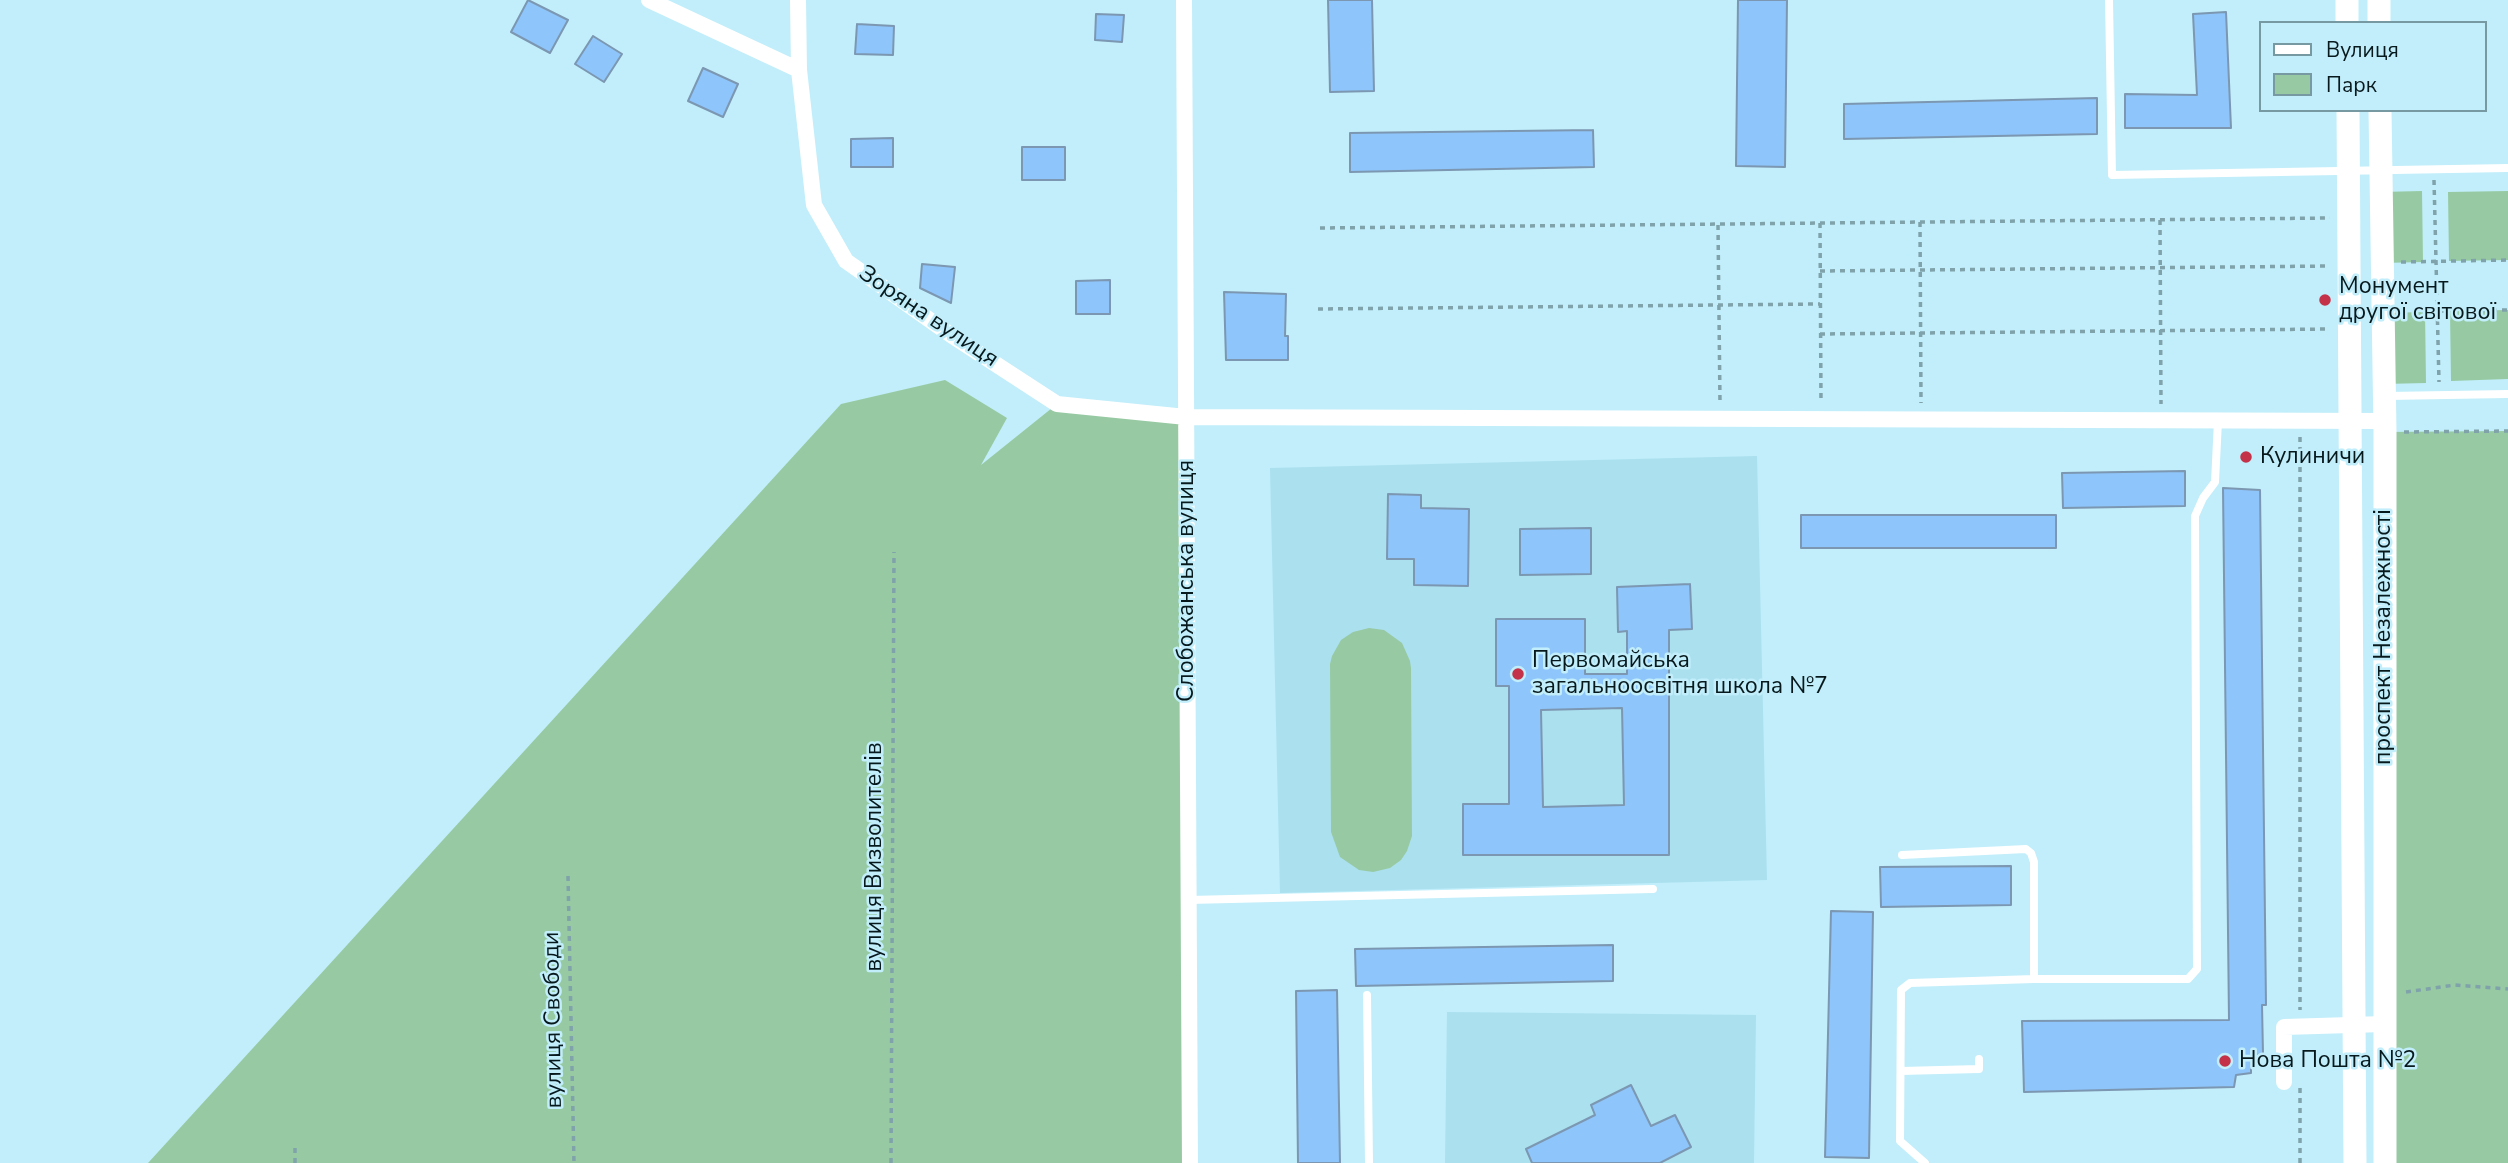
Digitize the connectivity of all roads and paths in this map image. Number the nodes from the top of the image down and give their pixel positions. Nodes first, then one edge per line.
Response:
1 (649, 0) edge
2 (798, 0) edge
3 (1184, 0) edge
4 (2109, 0) edge
5 (2347, 0) edge
6 (2379, 0) edge
7 (2347, 21) edge
8 (2379, 21) edge
9 (799, 70) junction
10 (2348, 112) edge
11 (2380, 112) edge
12 (2508, 168) edge
13 (2434, 170) junction
14 (2349, 171) junction
15 (2381, 171) junction
16 (2349, 218) junction
17 (2160, 220) junction
18 (1920, 222) junction
19 (1820, 223) junction
20 (1718, 224) junction
21 (1320, 228) dead end
22 (2508, 260) edge
23 (2382, 263) junction
24 (2349, 266) junction
25 (2160, 268) junction
26 (1920, 270) junction
27 (1820, 271) junction
28 (1821, 304) junction
29 (1719, 305) junction
30 (1318, 309) dead end
31 (2508, 310) edge
32 (2383, 313) junction
33 (2350, 329) junction
34 (2161, 331) junction
35 (1920, 333) junction
36 (1821, 334) junction
37 (2508, 394) edge
38 (2439, 395) junction
39 (2384, 396) junction
40 (1186, 417) junction
41 (1720, 419) junction
42 (1821, 419) junction
43 (1921, 419) junction
44 (2161, 420) junction
45 (2218, 421) junction
46 (2300, 421) junction
47 (2350, 421) junction
48 (2385, 427) junction
49 (2508, 431) edge
50 (894, 552) dead end
51 (1902, 855) dead end
52 (568, 876) dead end
53 (1653, 888) dead end
54 (1189, 900) junction
55 (2034, 979) junction
56 (2508, 989) edge
57 (1367, 995) dead end
58 (2384, 995) junction
59 (2384, 1024) junction
60 (2354, 1025) junction
61 (2300, 1027) junction
62 (1979, 1059) dead end
63 (1901, 1071) junction
64 (2292, 1082) joint
65 (295, 1148) dead end
66 (295, 1163) edge
67 (574, 1163) edge
68 (891, 1163) edge
69 (1191, 1163) edge
70 (1369, 1163) edge
71 (1925, 1163) edge
72 (2300, 1163) edge
73 (2355, 1163) edge
74 (2385, 1163) edge

1 - 9 street
2 - 9 street, Зоряна вулиця
3 - 40 street, Слобожанська вулиця
4 - 14 lane
5 - 7 street
6 - 8 street
9 - 40 street, Зоряна вулиця
10 - 14 street, проспект Незалежності
11 - 15 street, проспект Незалежності
12 - 13 lane
13 - 15 lane
13 - 38 path
14 - 15 lane
14 - 16 street, проспект Незалежності
15 - 23 street, проспект Незалежності
16 - 17 path
16 - 24 street, проспект Незалежності
17 - 18 path
17 - 25 path
18 - 19 path
18 - 26 path
19 - 20 path
19 - 27 path
20 - 21 path
20 - 29 path
22 - 23 path
23 - 32 street, проспект Незалежності
24 - 25 path
24 - 33 street, проспект Незалежності
25 - 26 path
25 - 34 path
26 - 27 path
26 - 35 path
27 - 28 path
28 - 29 path
28 - 36 path
29 - 30 path
29 - 41 path
31 - 32 path
32 - 39 street, проспект Незалежності
33 - 34 path
33 - 47 street, проспект Незалежності
34 - 35 path
34 - 44 path
35 - 36 path
35 - 43 path
36 - 42 path
37 - 38 lane
38 - 39 lane
39 - 48 street, проспект Незалежності
40 - 41 street, Зоряна вулиця
40 - 54 street, Слобожанська вулиця
41 - 42 street, Зоряна вулиця
42 - 43 street, Зоряна вулиця
43 - 44 street, Зоряна вулиця
44 - 45 street, Зоряна вулиця
45 - 46 street, Зоряна вулиця
45 - 55 lane
46 - 47 street, Зоряна вулиця
46 - 61 path
47 - 48 street, Зоряна вулиця
47 - 60 street, проспект Незалежності
48 - 49 path
48 - 58 street, проспект Незалежності
50 - 68 path, вулиця Визволителів
51 - 55 lane
52 - 67 path, вулиця Свободи
53 - 54 lane
54 - 69 street, Слобожанська вулиця
55 - 63 lane
56 - 58 path
57 - 70 lane
58 - 59 street, проспект Незалежності
59 - 60 street
59 - 74 street, проспект Незалежності
60 - 61 street
60 - 73 street, проспект Незалежності
61 - 64 street
62 - 63 lane
63 - 71 lane
64 - 72 path
65 - 66 path

